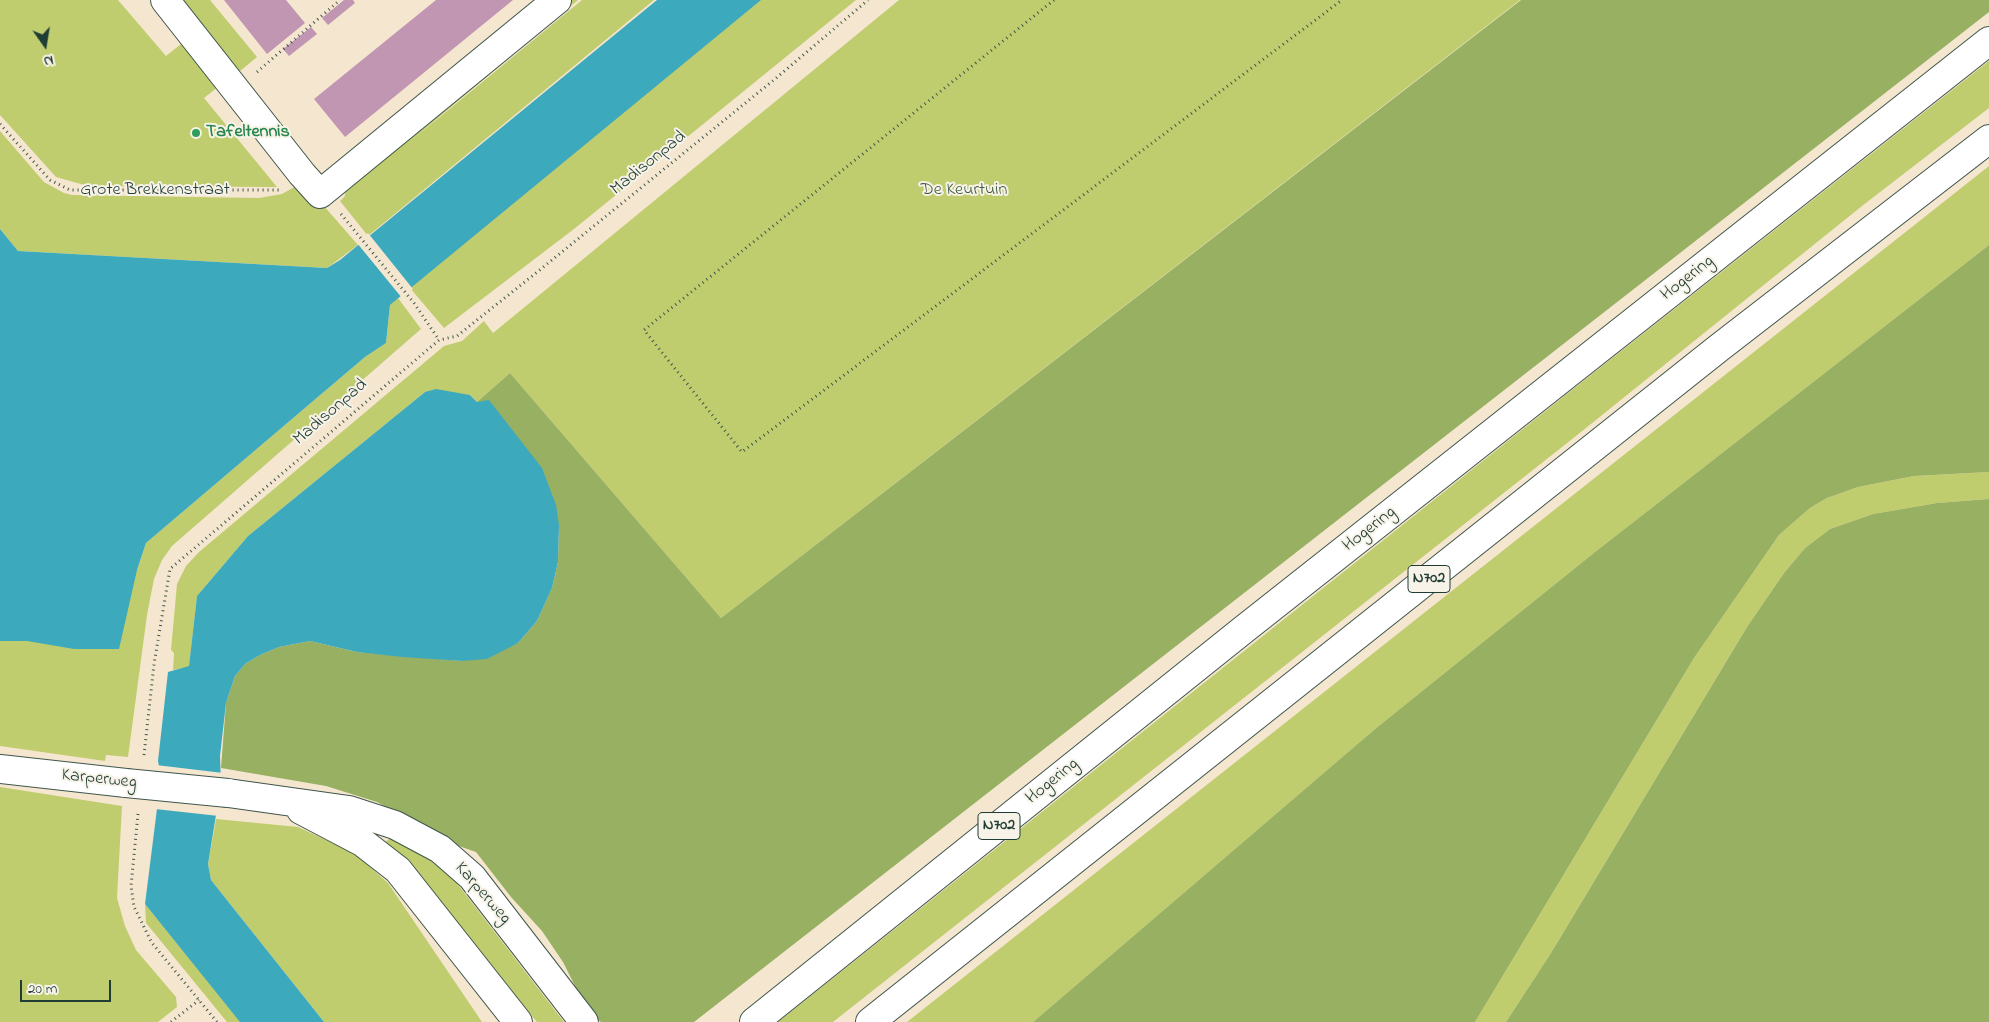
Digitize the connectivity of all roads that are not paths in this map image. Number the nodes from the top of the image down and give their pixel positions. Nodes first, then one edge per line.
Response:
1 (165, 0) edge
2 (556, 0) edge
3 (1989, 42) edge
4 (1989, 139) edge
5 (0, 769) edge
6 (287, 802) junction
7 (518, 1022) edge
8 (584, 1022) edge
9 (754, 1022) edge
10 (870, 1022) edge

1 - 2 main road
3 - 9 main road, Hogering / N702
4 - 10 main road, N702
5 - 6 main road, Karperweg, bridge
6 - 7 main road, Karperweg
6 - 8 main road, Karperweg

